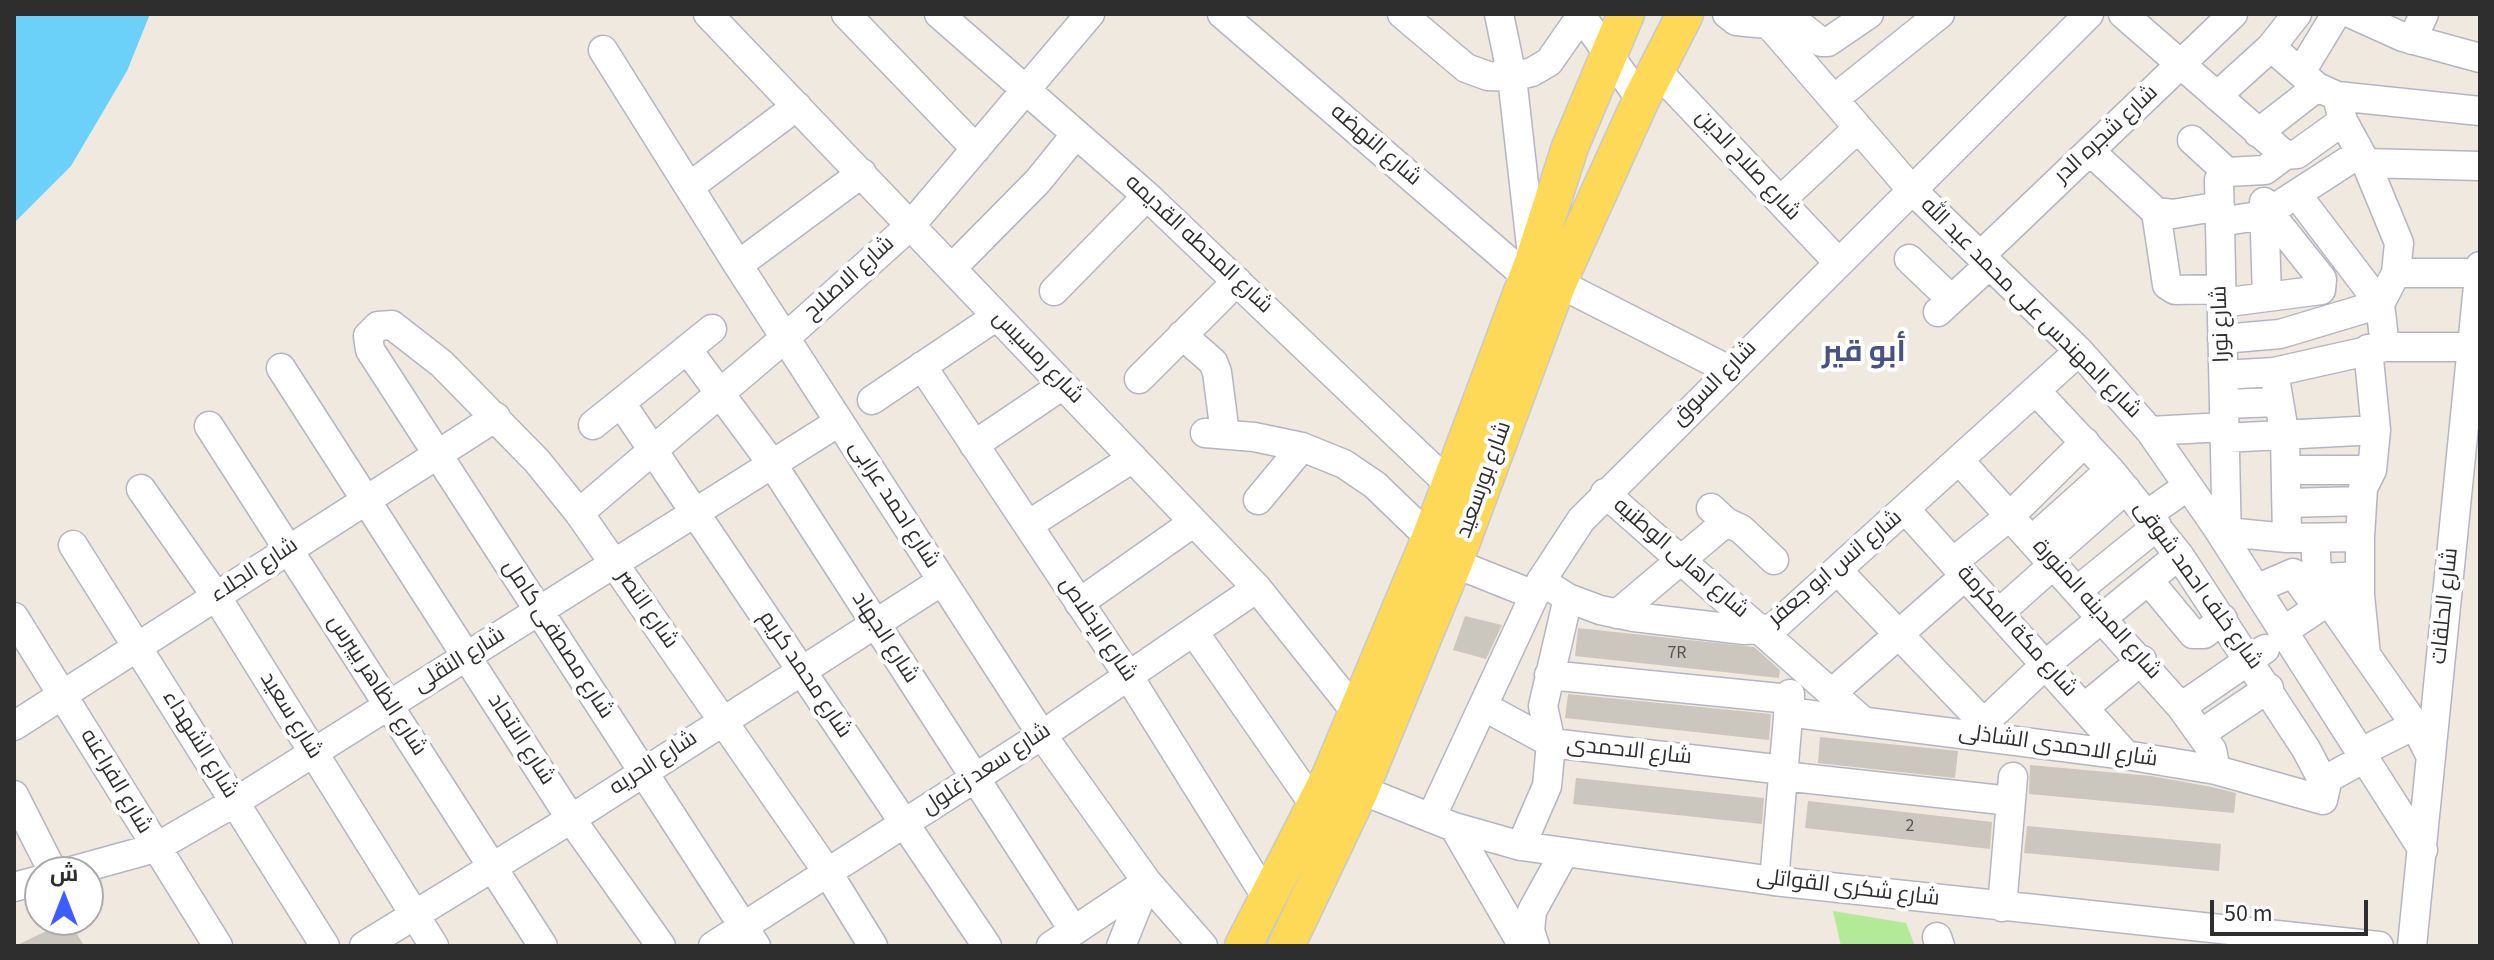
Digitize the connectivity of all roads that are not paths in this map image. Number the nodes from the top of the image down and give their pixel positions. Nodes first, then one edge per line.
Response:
1 (708, 14) edge
2 (846, 14) edge
3 (1090, 14) edge
4 (1222, 14) edge
5 (1402, 14) edge
6 (1499, 14) edge
7 (1626, 14) edge
8 (1685, 14) edge
9 (1727, 14) edge
10 (1786, 14) edge
11 (1871, 14) edge
12 (1940, 14) edge
13 (2233, 14) edge
14 (2297, 14) edge
15 (2336, 14) edge
16 (2352, 14) edge
17 (2424, 14) edge
18 (1581, 15) edge
19 (951, 18) edge
20 (1761, 18) edge
21 (2077, 18) edge
22 (2138, 18) edge
23 (2412, 40) junction
24 (1901, 46) junction
25 (2271, 47) junction
26 (603, 50) dead end
27 (1607, 55) junction
28 (2480, 58) edge
29 (2181, 64) junction
30 (1512, 77) junction
31 (1648, 85) junction
32 (1026, 90) junction
33 (2324, 94) junction
34 (2217, 96) junction
35 (1834, 99) junction
36 (797, 106) junction
37 (2480, 111) edge
38 (1858, 128) junction
39 (2258, 133) junction
40 (1076, 134) junction
41 (2192, 140) dead end
42 (976, 149) junction
43 (2090, 151) junction
44 (2363, 158) junction
45 (2275, 162) junction
46 (2480, 166) edge
47 (2227, 172) junction
48 (862, 173) junction
49 (689, 187) junction
50 (1911, 189) junction
51 (1147, 196) junction
52 (2298, 196) junction
53 (1780, 201) junction
54 (2156, 212) junction
55 (2220, 214) junction
56 (2264, 215) junction
57 (2316, 219) junction
58 (911, 225) junction
59 (2281, 243) junction
60 (2221, 251) junction
61 (1909, 259) dead end
62 (1984, 260) junction
63 (1838, 262) junction
64 (738, 265) junction
65 (2480, 266) edge
66 (952, 268) junction
67 (2396, 273) junction
68 (2479, 273) edge
69 (1540, 274) junction
70 (1237, 281) junction
71 (1054, 291) dead end
72 (2221, 296) junction
73 (2267, 297) junction
74 (2380, 304) junction
75 (997, 316) junction
76 (712, 329) dead end
77 (372, 331) joint
78 (1182, 335) junction
79 (785, 338) junction
80 (2222, 339) junction
81 (2472, 347) junction
82 (2377, 348) junction
83 (687, 349) junction
84 (2079, 351) junction
85 (922, 366) junction
86 (281, 368) dead end
87 (1729, 370) junction
88 (2274, 372) junction
89 (2224, 375) junction
90 (1139, 379) dead end
91 (1063, 385) junction
92 (2036, 391) junction
93 (720, 394) junction
94 (872, 400) dead end
95 (2279, 402) junction
96 (621, 403) junction
97 (496, 417) junction
98 (839, 422) junction
99 (2224, 423) junction
100 (593, 425) dead end
101 (209, 426) dead end
102 (2376, 430) junction
103 (2150, 431) junction
104 (2285, 437) junction
105 (2085, 442) junction
106 (974, 445) junction
107 (1302, 447) junction
108 (653, 451) junction
109 (438, 454) junction
110 (1133, 458) junction
111 (1959, 460) junction
112 (773, 465) junction
113 (2286, 470) junction
114 (2372, 470) junction
115 (2118, 479) junction
116 (1450, 485) junction
117 (2188, 486) junction
118 (141, 489) dead end
119 (1605, 493) junction
120 (366, 500) junction
121 (1258, 500) dead end
122 (2362, 501) junction
123 (2287, 503) junction
124 (1906, 510) junction
125 (579, 513) junction
126 (695, 513) junction
127 (2010, 516) junction
128 (2152, 520) junction
129 (1194, 522) junction
130 (1028, 525) junction
131 (2360, 537) junction
132 (2227, 538) junction
133 (2287, 538) junction
134 (2315, 538) junction
135 (73, 545) dead end
136 (289, 550) junction
137 (1442, 550) junction
138 (2045, 554) junction
139 (2179, 555) junction
140 (1681, 560) junction
141 (1774, 560) dead end
142 (614, 565) junction
143 (1959, 569) junction
144 (1838, 571) junction
145 (942, 581) junction
146 (2149, 581) junction
147 (2360, 586) junction
148 (1257, 588) junction
149 (1538, 588) junction
150 (2256, 589) junction
151 (2078, 590) junction
152 (216, 596) junction
153 (1568, 598) junction
154 (1079, 603) junction
155 (2324, 605) junction
156 (539, 612) junction
157 (1999, 613) junction
158 (1617, 614) junction
159 (14, 617) edge
160 (2104, 619) junction
161 (2223, 619) junction
162 (875, 624) junction
163 (1761, 631) junction
164 (1194, 632) junction
165 (1899, 633) junction
166 (2284, 633) junction
167 (137, 647) junction
168 (2366, 655) junction
169 (467, 657) junction
170 (1793, 659) junction
171 (2250, 659) junction
172 (2142, 660) junction
173 (2045, 665) junction
174 (801, 670) junction
175 (1549, 675) junction
176 (1129, 677) junction
177 (2321, 690) junction
178 (1833, 692) junction
179 (62, 695) junction
180 (2276, 700) junction
181 (389, 706) junction
182 (1483, 706) junction
183 (1789, 706) junction
184 (2181, 707) junction
185 (2084, 708) junction
186 (1356, 712) junction
187 (723, 720) junction
188 (1863, 721) junction
189 (2415, 725) junction
190 (14, 726) edge
191 (2345, 727) junction
192 (1992, 730) junction
193 (2202, 733) junction
194 (1042, 735) junction
195 (1551, 743) junction
196 (2306, 749) junction
197 (313, 753) junction
198 (2126, 755) junction
199 (2363, 755) junction
200 (2430, 762) junction
201 (2216, 770) junction
202 (642, 771) junction
203 (1783, 773) junction
204 (975, 779) junction
205 (2383, 785) junction
206 (1335, 791) junction
207 (2323, 791) junction
208 (14, 795) edge
209 (235, 802) junction
210 (571, 819) junction
211 (1443, 823) junction
212 (904, 824) junction
213 (1521, 846) junction
214 (155, 848) junction
215 (2423, 850) junction
216 (1564, 853) junction
217 (45, 856) edge
218 (104, 862) edge
219 (492, 867) junction
220 (828, 873) junction
221 (1774, 881) junction
222 (1147, 882) junction
223 (1267, 898) junction
224 (2002, 907) junction
225 (414, 915) junction
226 (750, 936) edge
227 (1062, 938) edge
228 (218, 946) edge
229 (325, 946) edge
230 (364, 946) edge
231 (434, 946) edge
232 (543, 946) edge
233 (661, 946) edge
234 (713, 946) edge
235 (873, 946) edge
236 (987, 946) edge
237 (1121, 946) edge
238 (1203, 946) edge
239 (1243, 946) edge
240 (1286, 946) edge
241 (1523, 946) edge
242 (1535, 946) edge
243 (2379, 946) edge
244 (2412, 946) edge

1 - 36 street, شارع رمسيس
2 - 42 street
3 - 32 street, شارع الاصلاح
4 - 69 street, شارع النهضه
5 - 30 street
6 - 30 street
7 - 27 main road, شارع بورسعيد
8 - 31 main road, شارع بورسعيد
9 - 20 street, شارع المهندس على محمد عبد الله
10 - 11 street
11 - 24 street
12 - 24 street
13 - 29 street, شارع شجره الدر
14 - 25 street
15 - 33 street
16 - 23 street
17 - 23 street
18 - 27 street, شارع صلاح الدين
18 - 30 street
19 - 32 street, شارع المحطه القديمه
20 - 35 street, شارع المهندس على محمد عبد الله
21 - 50 street, شارع السوق
22 - 29 street
23 - 28 street
24 - 35 street
25 - 33 street
25 - 34 street
26 - 49 street, شارع احمد عرابى
27 - 31 street, شارع صلاح الدين
27 - 69 main road, شارع بورسعيد
29 - 34 street
29 - 43 street, شارع شجره الدر
30 - 69 street
31 - 53 street, شارع صلاح الدين
31 - 69 main road, شارع بورسعيد
32 - 40 street, شارع المحطه القديمه
32 - 42 street, شارع الاصلاح
33 - 37 street
33 - 39 street
33 - 44 street
33 - 45 street
34 - 39 street
35 - 38 street, شارع المهندس على محمد عبد الله
36 - 48 street, شارع رمسيس
36 - 49 street
38 - 50 street, شارع المهندس على محمد عبد الله
38 - 53 street
39 - 45 street
40 - 51 street, شارع المحطه القديمه
40 - 66 street
41 - 47 street
42 - 58 street, شارع الاصلاح
43 - 54 street
43 - 62 street, شارع شجره الدر
44 - 46 street
44 - 52 street
44 - 67 street
45 - 47 street
45 - 56 street
47 - 55 street, شارع نورا
48 - 58 street, شارع رمسيس
48 - 64 street
49 - 64 street, شارع احمد عرابى
50 - 62 street, شارع المهندس على محمد عبد الله
50 - 63 street, شارع السوق
51 - 70 street, شارع المحطه القديمه
51 - 71 street
52 - 56 street
52 - 57 street
53 - 63 street, شارع صلاح الدين
54 - 55 street
54 - 72 street
55 - 56 street
55 - 60 street, شارع نورا
56 - 59 street
57 - 59 street
57 - 74 street
58 - 66 street, شارع رمسيس
58 - 79 street, شارع الاصلاح
59 - 60 street
59 - 73 street
59 - 73 street
60 - 72 street, شارع نورا
61 - 62 street, شارع شجره الدر
62 - 84 street, شارع المهندس على محمد عبد الله
63 - 87 street, شارع السوق
64 - 79 street, شارع احمد عرابى
65 - 68 street, شارع الحلقات
66 - 75 street, شارع رمسيس
67 - 68 street
67 - 74 street
68 - 81 street, شارع الحلقات
69 - 87 street, شارع النهضه
69 - 116 main road, شارع بورسعيد
69 - 137 main road, شارع بورسعيد
70 - 78 street
70 - 116 street, شارع المحطه القديمه
72 - 73 street
72 - 80 street, شارع نورا
74 - 80 street
74 - 82 street
75 - 85 street
75 - 91 street, شارع رمسيس
76 - 83 street
77 - 97 street, شارع النصر
77 - 109 street, شارع مصطفى كامل
78 - 90 street
78 - 107 street
79 - 93 street, شارع الاصلاح
79 - 98 street, شارع احمد عرابى
80 - 89 street, شارع نورا
81 - 82 street
81 - 200 street, شارع الحلقات
82 - 88 street
82 - 102 street
83 - 93 street, شارع الجهاد
83 - 96 street
84 - 92 street, شارع انس ابو جعفر
84 - 103 street, شارع المهندس على محمد عبد الله
85 - 94 street
85 - 106 street, شارع الإخلاص
86 - 120 street, شارع الاتحاد
87 - 119 street, شارع السوق
88 - 89 street
88 - 95 street
89 - 99 street, شارع نورا
91 - 106 street
91 - 110 street, شارع رمسيس
92 - 105 street, شارع خلف احمد شوقى
92 - 111 street, شارع انس ابو جعفر
93 - 108 street, شارع الاصلاح
93 - 112 street, شارع الجهاد
95 - 99 street
95 - 104 street
96 - 100 street
96 - 108 street, شارع محمد كريم
97 - 109 street, شارع الجلاء
97 - 125 street, شارع النصر
98 - 112 street, شارع النقلى
98 - 145 street, شارع احمد عرابى
99 - 103 street
99 - 104 street
99 - 132 street, شارع نورا
101 - 136 street, شارع الظاهر بيبرس
102 - 104 street
102 - 114 street
103 - 117 street, شارع المهندس على محمد عبد الله
104 - 113 street
105 - 115 street, شارع خلف احمد شوقى
105 - 127 street
106 - 130 street, شارع الإخلاص
107 - 121 street
107 - 137 street
108 - 125 street, شارع الاصلاح
108 - 126 street, شارع محمد كريم
109 - 120 street, شارع الجلاء
109 - 156 street, شارع مصطفى كامل
110 - 129 street, شارع رمسيس
110 - 130 street
111 - 124 street, شارع انس ابو جعفر
111 - 127 street, شارع المدينه المنورة
112 - 126 street, شارع النقلى
112 - 162 street, شارع الجهاد
113 - 114 street
113 - 123 street
114 - 122 street
115 - 128 street, شارع خلف احمد شوقى
115 - 138 street
116 - 137 main road, شارع بورسعيد
117 - 128 street
117 - 132 street, شارع المهندس على محمد عبد الله
118 - 152 street, شارع سعيد
119 - 140 street, شارع اهالى الوطنيه
119 - 149 street, شارع السوق
120 - 136 street, شارع الجلاء
120 - 169 street, شارع الاتحاد
122 - 123 street
122 - 131 street
123 - 133 street
124 - 143 street, شارع مكة المكرمة
124 - 144 street, شارع انس ابو جعفر
125 - 142 street, شارع النصر
126 - 142 street, شارع النقلى
126 - 174 street, شارع محمد كريم
127 - 138 street, شارع المدينه المنورة
127 - 143 street
128 - 139 street, شارع خلف احمد شوقى
128 - 151 street
129 - 148 street, شارع رمسيس
129 - 154 street
130 - 154 street, شارع الإخلاص
131 - 134 street
131 - 147 street
132 - 133 street
132 - 150 street, شارع المهندس على محمد عبد الله
133 - 134 street
134 - 147 street
135 - 167 street, شارع الشهداء
136 - 152 street, شارع الجلاء
136 - 181 street, شارع الظاهر بيبرس
137 - 149 street, شارع انس ابو جعفر
137 - 186 main road, شارع بورسعيد
137 - 206 main road, شارع بورسعيد
138 - 151 street, شارع المدينه المنورة
138 - 157 street
139 - 146 street
139 - 161 street, شارع خلف احمد شوقى
140 - 141 street
140 - 158 street
140 - 163 street, شارع اهالى الوطنيه
142 - 156 street, شارع النقلى
142 - 187 street, شارع النصر
143 - 157 street, شارع مكة المكرمة
143 - 165 street
144 - 163 street, شارع انس ابو جعفر
144 - 165 street
145 - 162 street, شارع الحريه
145 - 194 street, شارع احمد عرابى
146 - 160 street
146 - 161 street
147 - 155 street
147 - 168 street
148 - 164 street, شارع سعد زغلول
148 - 186 street, شارع رمسيس
149 - 153 street, شارع انس ابو جعفر
149 - 182 street, شارع السوق
150 - 155 street
150 - 166 street, شارع المهندس على محمد عبد الله
151 - 160 street, شارع المدينه المنورة
152 - 167 street, شارع الجلاء
152 - 197 street, شارع سعيد
153 - 158 street, شارع انس ابو جعفر
153 - 175 street
154 - 176 street, شارع الإخلاص
155 - 166 street
155 - 168 street
156 - 169 street, شارع النقلى
156 - 202 street, شارع مصطفى كامل
157 - 173 street, شارع مكة المكرمة
158 - 163 street, شارع انس ابو جعفر
159 - 179 street, شارع الفراعنه
160 - 172 street, شارع المدينه المنورة
160 - 173 street
161 - 171 street, شارع خلف احمد شوقى
162 - 174 street, شارع الحريه
162 - 204 street, شارع الجهاد
163 - 170 street, شارع اهالى الوطنيه
164 - 176 street, شارع سعد زغلول
164 - 206 street
165 - 178 street
165 - 192 street
166 - 171 street
166 - 177 street, شارع المهندس على محمد عبد الله
167 - 179 street, شارع الجلاء
167 - 209 street, شارع الشهداء
168 - 189 street
169 - 181 street, شارع النقلى
169 - 210 street, شارع الاتحاد
170 - 178 street, شارع اهالى الوطنيه
170 - 183 street
171 - 180 street, شارع خلف احمد شوقى
171 - 184 street
172 - 184 street, شارع المدينه المنورة
172 - 185 street
173 - 185 street, شارع مكة المكرمة
173 - 192 street
174 - 187 street, شارع الحريه
174 - 212 street, شارع محمد كريم
175 - 183 street, شارع الاحمدى الشاذلى
175 - 195 street
176 - 194 street, شارع سعد زغلول
176 - 223 street, شارع الإخلاص
177 - 180 street
177 - 191 street, شارع المهندس على محمد عبد الله
178 - 188 street, شارع اهالى الوطنيه
179 - 190 street, شارع الجلاء
179 - 214 street, شارع الفراعنه
180 - 193 street
180 - 196 street, شارع خلف احمد شوقى
181 - 197 street, شارع النقلى
181 - 219 street, شارع الظاهر بيبرس
182 - 195 street, شارع الاحمدى
182 - 211 street, شارع السوق
183 - 188 street, شارع الاحمدى الشاذلى
183 - 203 street
184 - 193 street, شارع المدينه المنورة
185 - 198 street, شارع مكة المكرمة
186 - 206 main road, شارع بورسعيد
187 - 202 street, شارع الحريه
187 - 220 street, شارع النصر
188 - 192 street, شارع الاحمدى الشاذلى
189 - 199 street
189 - 200 street
191 - 196 street
191 - 199 street, شارع المهندس على محمد عبد الله
192 - 198 street, شارع الاحمدى الشاذلى
193 - 201 street, شارع المدينه المنورة
194 - 204 street, شارع سعد زغلول
194 - 222 street, شارع احمد عرابى
195 - 203 street, شارع الاحمدى
195 - 213 street
196 - 207 street, شارع خلف احمد شوقى
197 - 209 street, شارع النقلى
197 - 225 street, شارع سعيد
198 - 201 street, شارع الاحمدى الشاذلى
199 - 205 street, شارع المهندس على محمد عبد الله
199 - 207 street
200 - 205 street
200 - 215 street, شارع الحلقات
201 - 207 street, شارع الاحمدى الشاذلى
202 - 210 street, شارع الحريه
202 - 226 street, شارع مصطفى كامل
203 - 221 street
203 - 224 street, شارع الاحمدى
204 - 212 street, شارع سعد زغلول
204 - 227 street, شارع الجهاد
205 - 215 street, شارع المهندس على محمد عبد الله
206 - 211 street, شارع شكرى القواتلى
206 - 223 main road, شارع بورسعيد
206 - 240 main road, شارع بورسعيد
208 - 217 street
209 - 214 street, شارع النقلى
209 - 229 street, شارع الشهداء
210 - 219 street, شارع الحريه
210 - 233 street, شارع الاتحاد
211 - 213 street, شارع شكرى القواتلى
211 - 241 street
212 - 220 street, شارع سعد زغلول
212 - 236 street, شارع محمد كريم
213 - 216 street, شارع شكرى القواتلى
214 - 218 street, شارع النقلى
214 - 228 street, شارع الفراعنه
215 - 244 street, شارع الحلقات
216 - 221 street, شارع شكرى القواتلى
216 - 242 street
219 - 225 street, شارع الحريه
219 - 232 street, شارع الظاهر بيبرس
220 - 226 street, شارع سعد زغلول
220 - 235 street, شارع النصر
221 - 224 street, شارع شكرى القواتلى
222 - 227 street
222 - 237 street
222 - 238 street, شارع احمد عرابى
223 - 239 main road, شارع بورسعيد
224 - 243 street, شارع شكرى القواتلى
225 - 230 street, شارع الحريه
225 - 231 street, شارع سعيد
226 - 234 street, شارع سعد زغلول

